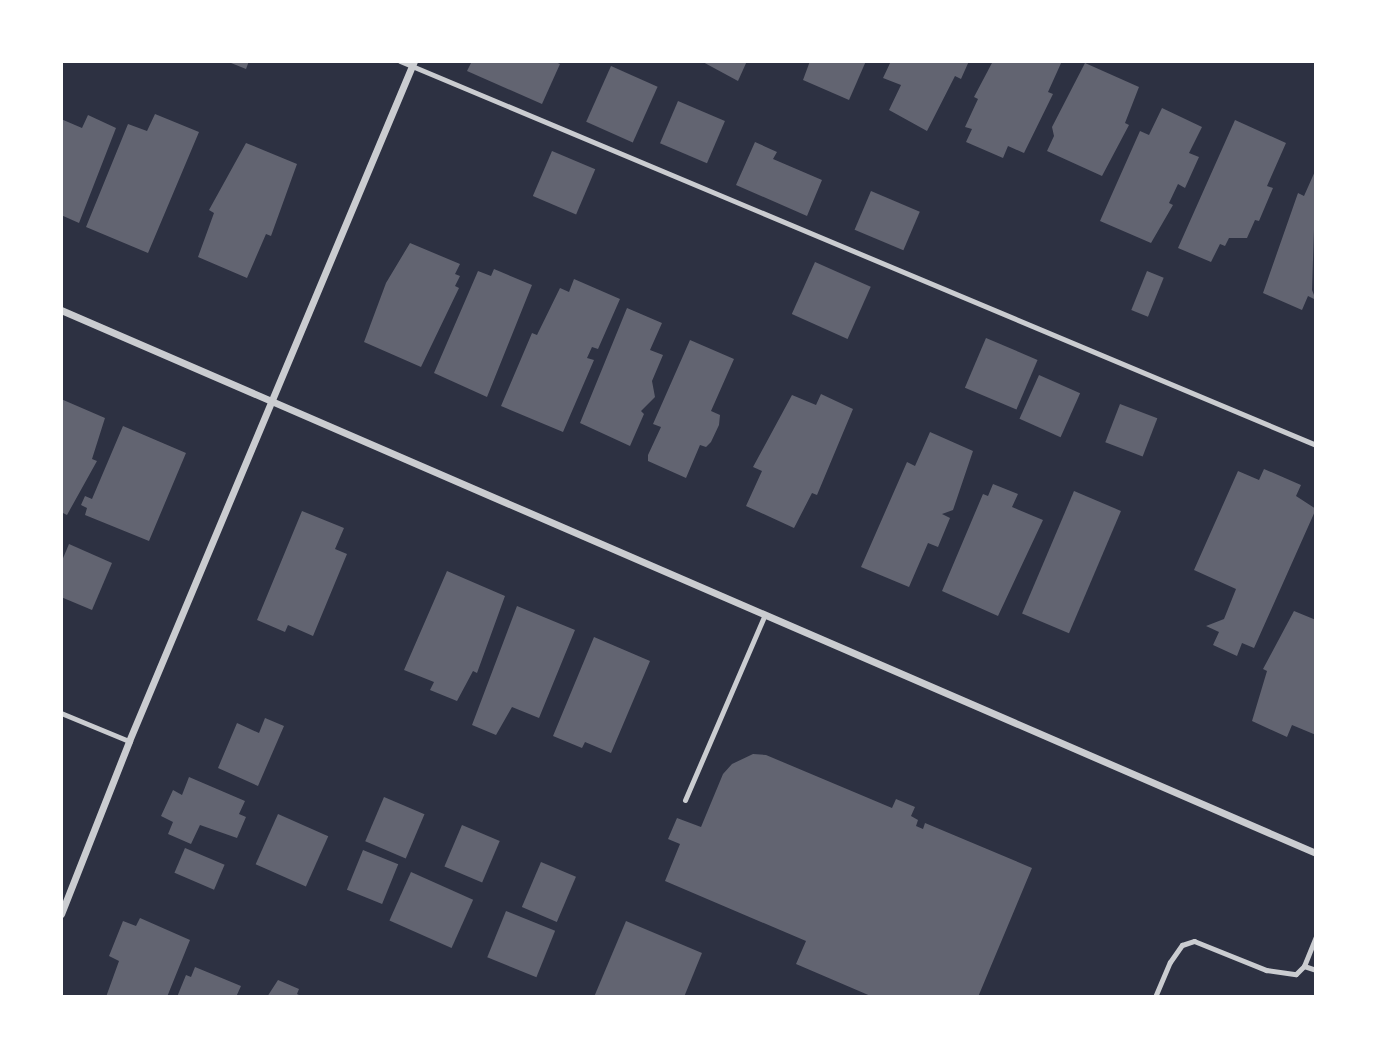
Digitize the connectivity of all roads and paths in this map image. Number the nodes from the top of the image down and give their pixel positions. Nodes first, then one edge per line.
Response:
1 (400, 61) edge
2 (413, 64) edge
3 (61, 310) edge
4 (271, 400) junction
5 (1316, 445) edge
6 (765, 614) junction
7 (61, 713) edge
8 (129, 741) junction
9 (685, 800) dead end
10 (1316, 853) edge
11 (61, 914) edge
12 (1316, 936) edge
13 (1304, 965) junction
14 (1316, 970) edge
15 (1156, 997) edge

1 - 2 lane
2 - 4 street
2 - 5 lane
3 - 4 street
4 - 6 street
4 - 8 street
6 - 9 lane
6 - 10 street
7 - 8 lane
8 - 11 street
12 - 13 lane
13 - 14 lane
13 - 15 lane

